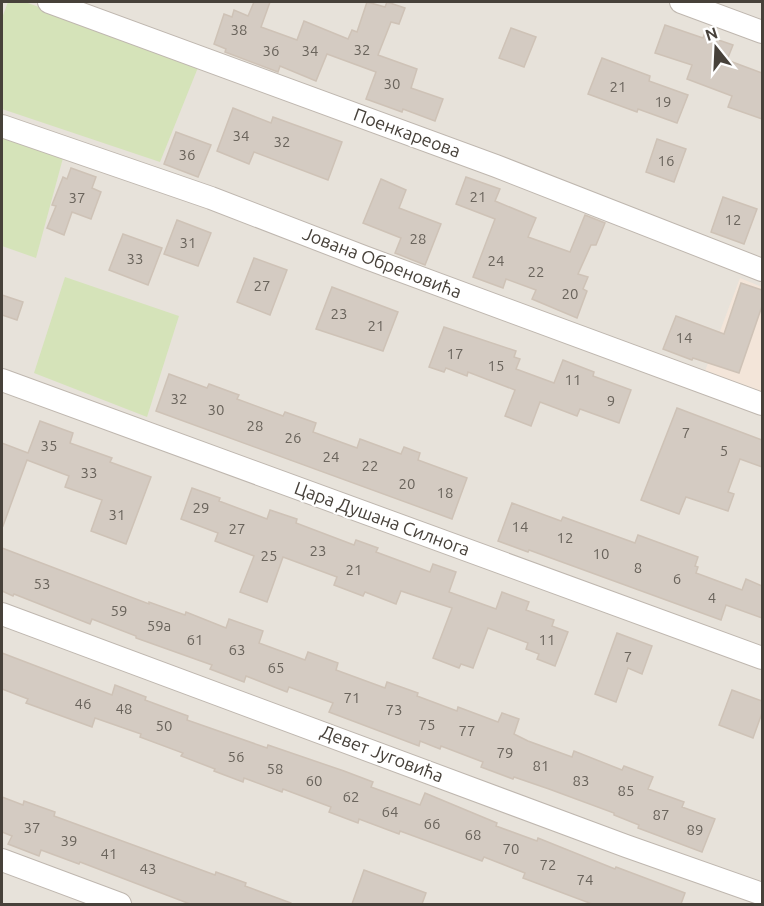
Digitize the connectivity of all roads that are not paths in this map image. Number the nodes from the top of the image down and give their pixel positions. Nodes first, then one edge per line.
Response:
1 (49, 2) edge
2 (681, 2) edge
3 (762, 32) edge
4 (2, 126) edge
5 (762, 270) edge
6 (2, 380) edge
7 (762, 404) edge
8 (2, 614) edge
9 (762, 658) edge
10 (2, 860) edge
11 (762, 894) edge
12 (120, 904) edge

1 - 5 street, Поенкареова
2 - 3 street
4 - 7 street, Јована Обреновића
6 - 9 street, Цара Душана Силнога
8 - 11 street, Девет Југовића
10 - 12 street

